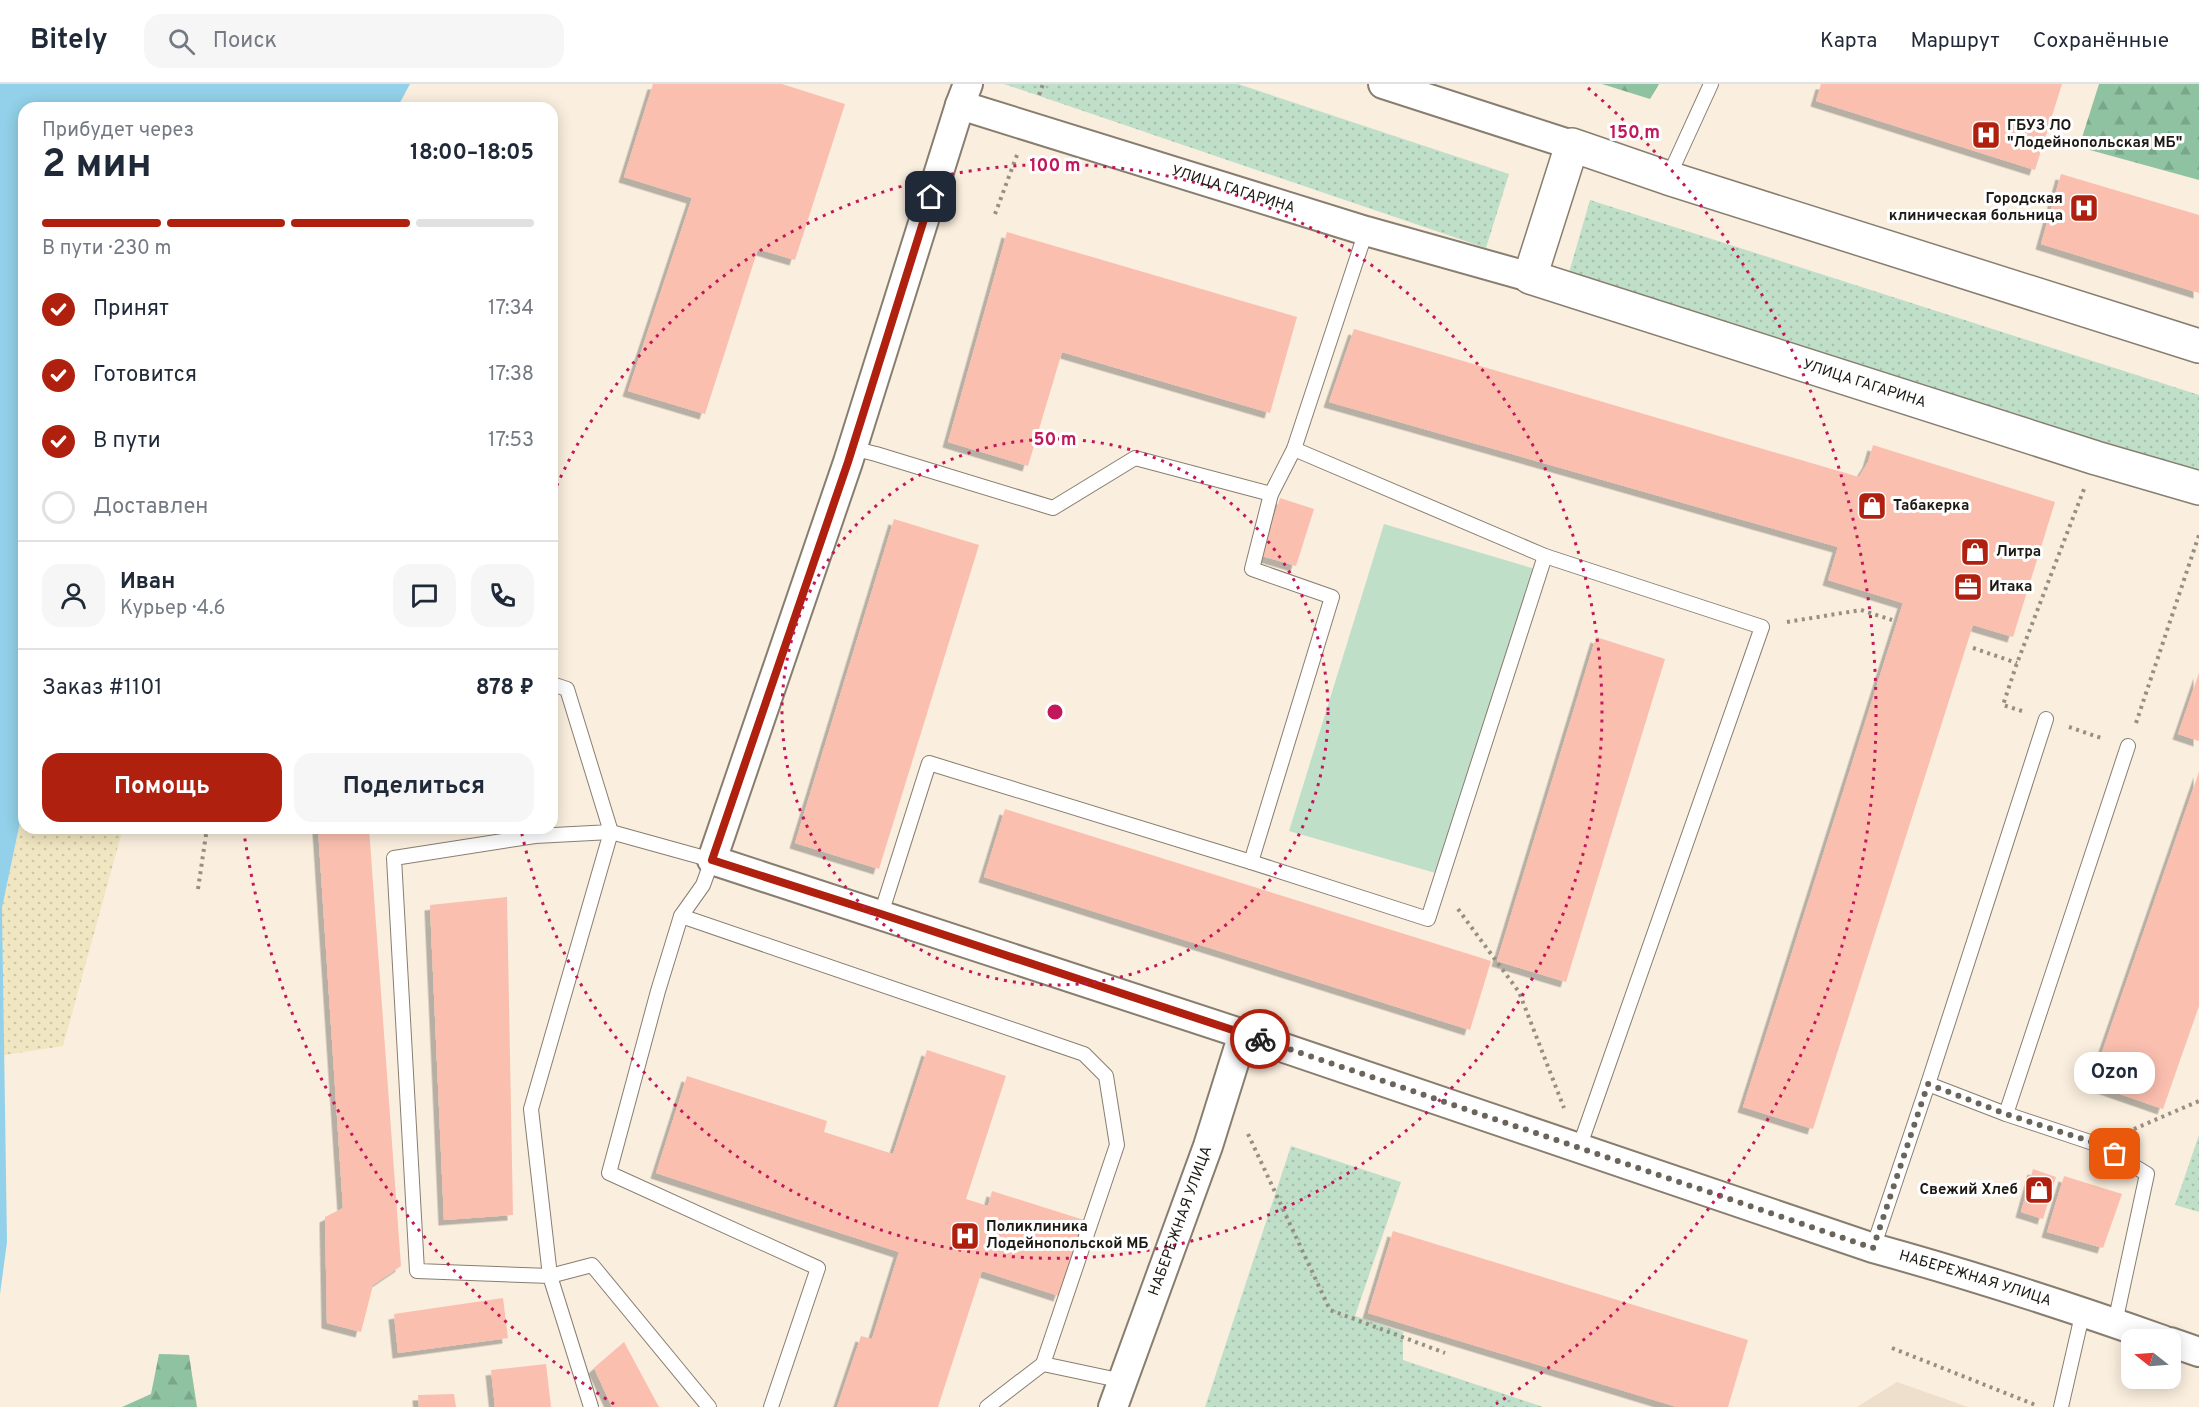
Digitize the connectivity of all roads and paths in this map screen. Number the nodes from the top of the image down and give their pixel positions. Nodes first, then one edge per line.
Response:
1 (1383, 84) edge
2 (1711, 84) edge
3 (964, 95) edge
4 (1572, 145) junction
5 (1668, 178) junction
6 (1366, 231) junction
7 (1530, 278) junction
8 (2199, 346) edge
9 (852, 448) junction
10 (1294, 449) junction
11 (2096, 458) junction
12 (2199, 488) edge
13 (1271, 494) junction
14 (2199, 534) edge
15 (1545, 556) junction
16 (1892, 620) dead end
17 (1762, 627) junction
18 (1973, 648) dead end
19 (2017, 663) junction
20 (558, 686) edge
21 (2046, 719) junction
22 (2128, 746) junction
23 (611, 832) junction
24 (206, 834) edge
25 (712, 860) junction
26 (1251, 862) junction
27 (1439, 883) junction
28 (198, 889) dead end
29 (881, 914) junction
30 (681, 916) junction
31 (1243, 1034) junction
32 (1928, 1084) junction
33 (1227, 1089) junction
34 (2199, 1101) edge
35 (2006, 1114) junction
36 (2098, 1144) junction
37 (1579, 1148) junction
38 (1873, 1248) junction
39 (550, 1276) junction
40 (2083, 1311) junction
41 (2115, 1323) junction
42 (2132, 1329) edge
43 (2181, 1346) edge
44 (1892, 1348) dead end
45 (2199, 1352) edge
46 (1445, 1353) dead end
47 (1043, 1364) junction
48 (1123, 1381) junction
49 (591, 1407) edge
50 (709, 1407) edge
51 (771, 1407) edge
52 (987, 1407) edge
53 (1113, 1407) edge
54 (2041, 1407) edge
55 (2061, 1407) edge

1 - 4 street
2 - 5 lane
3 - 6 street, УЛИЦА ГАГАРИНА
3 - 9 street
4 - 5 street
4 - 7 street
5 - 8 street
6 - 7 street, УЛИЦА ГАГАРИНА
6 - 10 lane
7 - 11 street, УЛИЦА ГАГАРИНА
9 - 13 lane
9 - 25 street
10 - 13 lane
10 - 15 lane
11 - 12 street, УЛИЦА ГАГАРИНА
11 - 19 path
13 - 26 lane
14 - 22 path
15 - 17 lane
15 - 27 lane
16 - 17 path
17 - 37 lane
18 - 19 path
19 - 21 path
20 - 23 lane
21 - 22 path
21 - 32 lane
22 - 35 lane
23 - 25 lane
23 - 39 lane
23 - 39 lane
24 - 28 path
25 - 29 street, НАБЕРЕЖНАЯ УЛИЦА
25 - 30 lane
26 - 27 lane
26 - 29 lane
27 - 37 path
29 - 31 street, НАБЕРЕЖНАЯ УЛИЦА
30 - 47 lane
30 - 51 lane
31 - 33 street, НАБЕРЕЖНАЯ УЛИЦА
31 - 37 street, НАБЕРЕЖНАЯ УЛИЦА
32 - 35 lane
32 - 38 lane
33 - 46 path
33 - 48 street, НАБЕРЕЖНАЯ УЛИЦА
34 - 36 path
35 - 36 lane
36 - 41 lane
37 - 38 street, НАБЕРЕЖНАЯ УЛИЦА
38 - 40 street, НАБЕРЕЖНАЯ УЛИЦА
39 - 49 lane
39 - 50 lane
40 - 41 street, НАБЕРЕЖНАЯ УЛИЦА
40 - 55 lane
41 - 42 street, НАБЕРЕЖНАЯ УЛИЦА
43 - 45 street
44 - 54 path
47 - 48 lane
47 - 52 lane
48 - 53 street, НАБЕРЕЖНАЯ УЛИЦА

